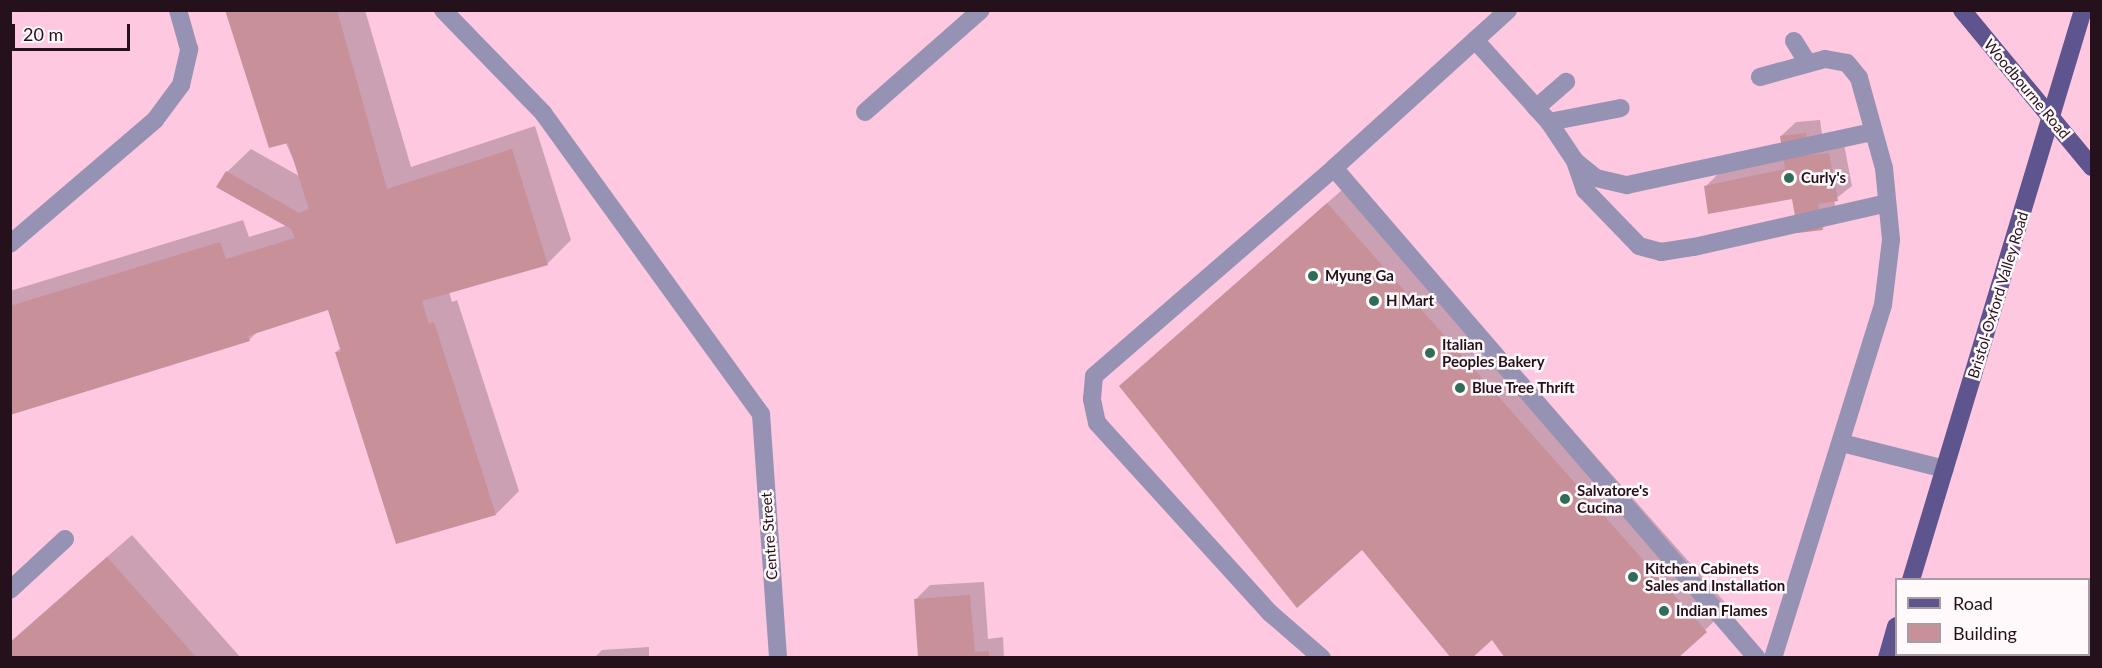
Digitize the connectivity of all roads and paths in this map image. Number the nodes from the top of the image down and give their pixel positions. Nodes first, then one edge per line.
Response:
1 (178, 10) edge
2 (443, 10) edge
3 (981, 10) edge
4 (1508, 10) edge
5 (1962, 10) edge
6 (2083, 10) edge
7 (1475, 40) junction
8 (1794, 41) dead end
9 (1808, 63) junction
10 (1760, 77) dead end
11 (1566, 82) dead end
12 (1536, 108) junction
13 (1621, 108) dead end
14 (864, 112) dead end
15 (2050, 117) junction
16 (1549, 122) junction
17 (1873, 132) junction
18 (1575, 161) junction
19 (1334, 168) junction
20 (2091, 168) edge
21 (1887, 203) junction
22 (10, 244) edge
23 (1842, 443) junction
24 (1945, 469) junction
25 (65, 539) dead end
26 (1911, 578) edge
27 (10, 590) edge
28 (1895, 629) edge
29 (778, 657) edge
30 (1322, 657) edge
31 (1757, 657) edge
32 (1773, 657) edge
33 (1887, 657) edge

1 - 22 street
2 - 29 street, Centre Street
3 - 14 street
4 - 7 street
5 - 15 main road, Woodbourne Road
6 - 15 main road, Bristol-Oxford Valley Road
7 - 12 street
7 - 19 street
8 - 9 street
9 - 10 street
9 - 17 street
11 - 12 street
12 - 16 street
13 - 16 street
15 - 20 main road, Woodbourne Road
15 - 24 main road, Bristol-Oxford Valley Road
16 - 18 street
17 - 18 street
17 - 21 street
18 - 21 street
19 - 30 street
19 - 31 street
21 - 23 street
23 - 24 street
23 - 32 street
24 - 26 main road, Bristol-Oxford Valley Road
25 - 27 street
28 - 33 main road

